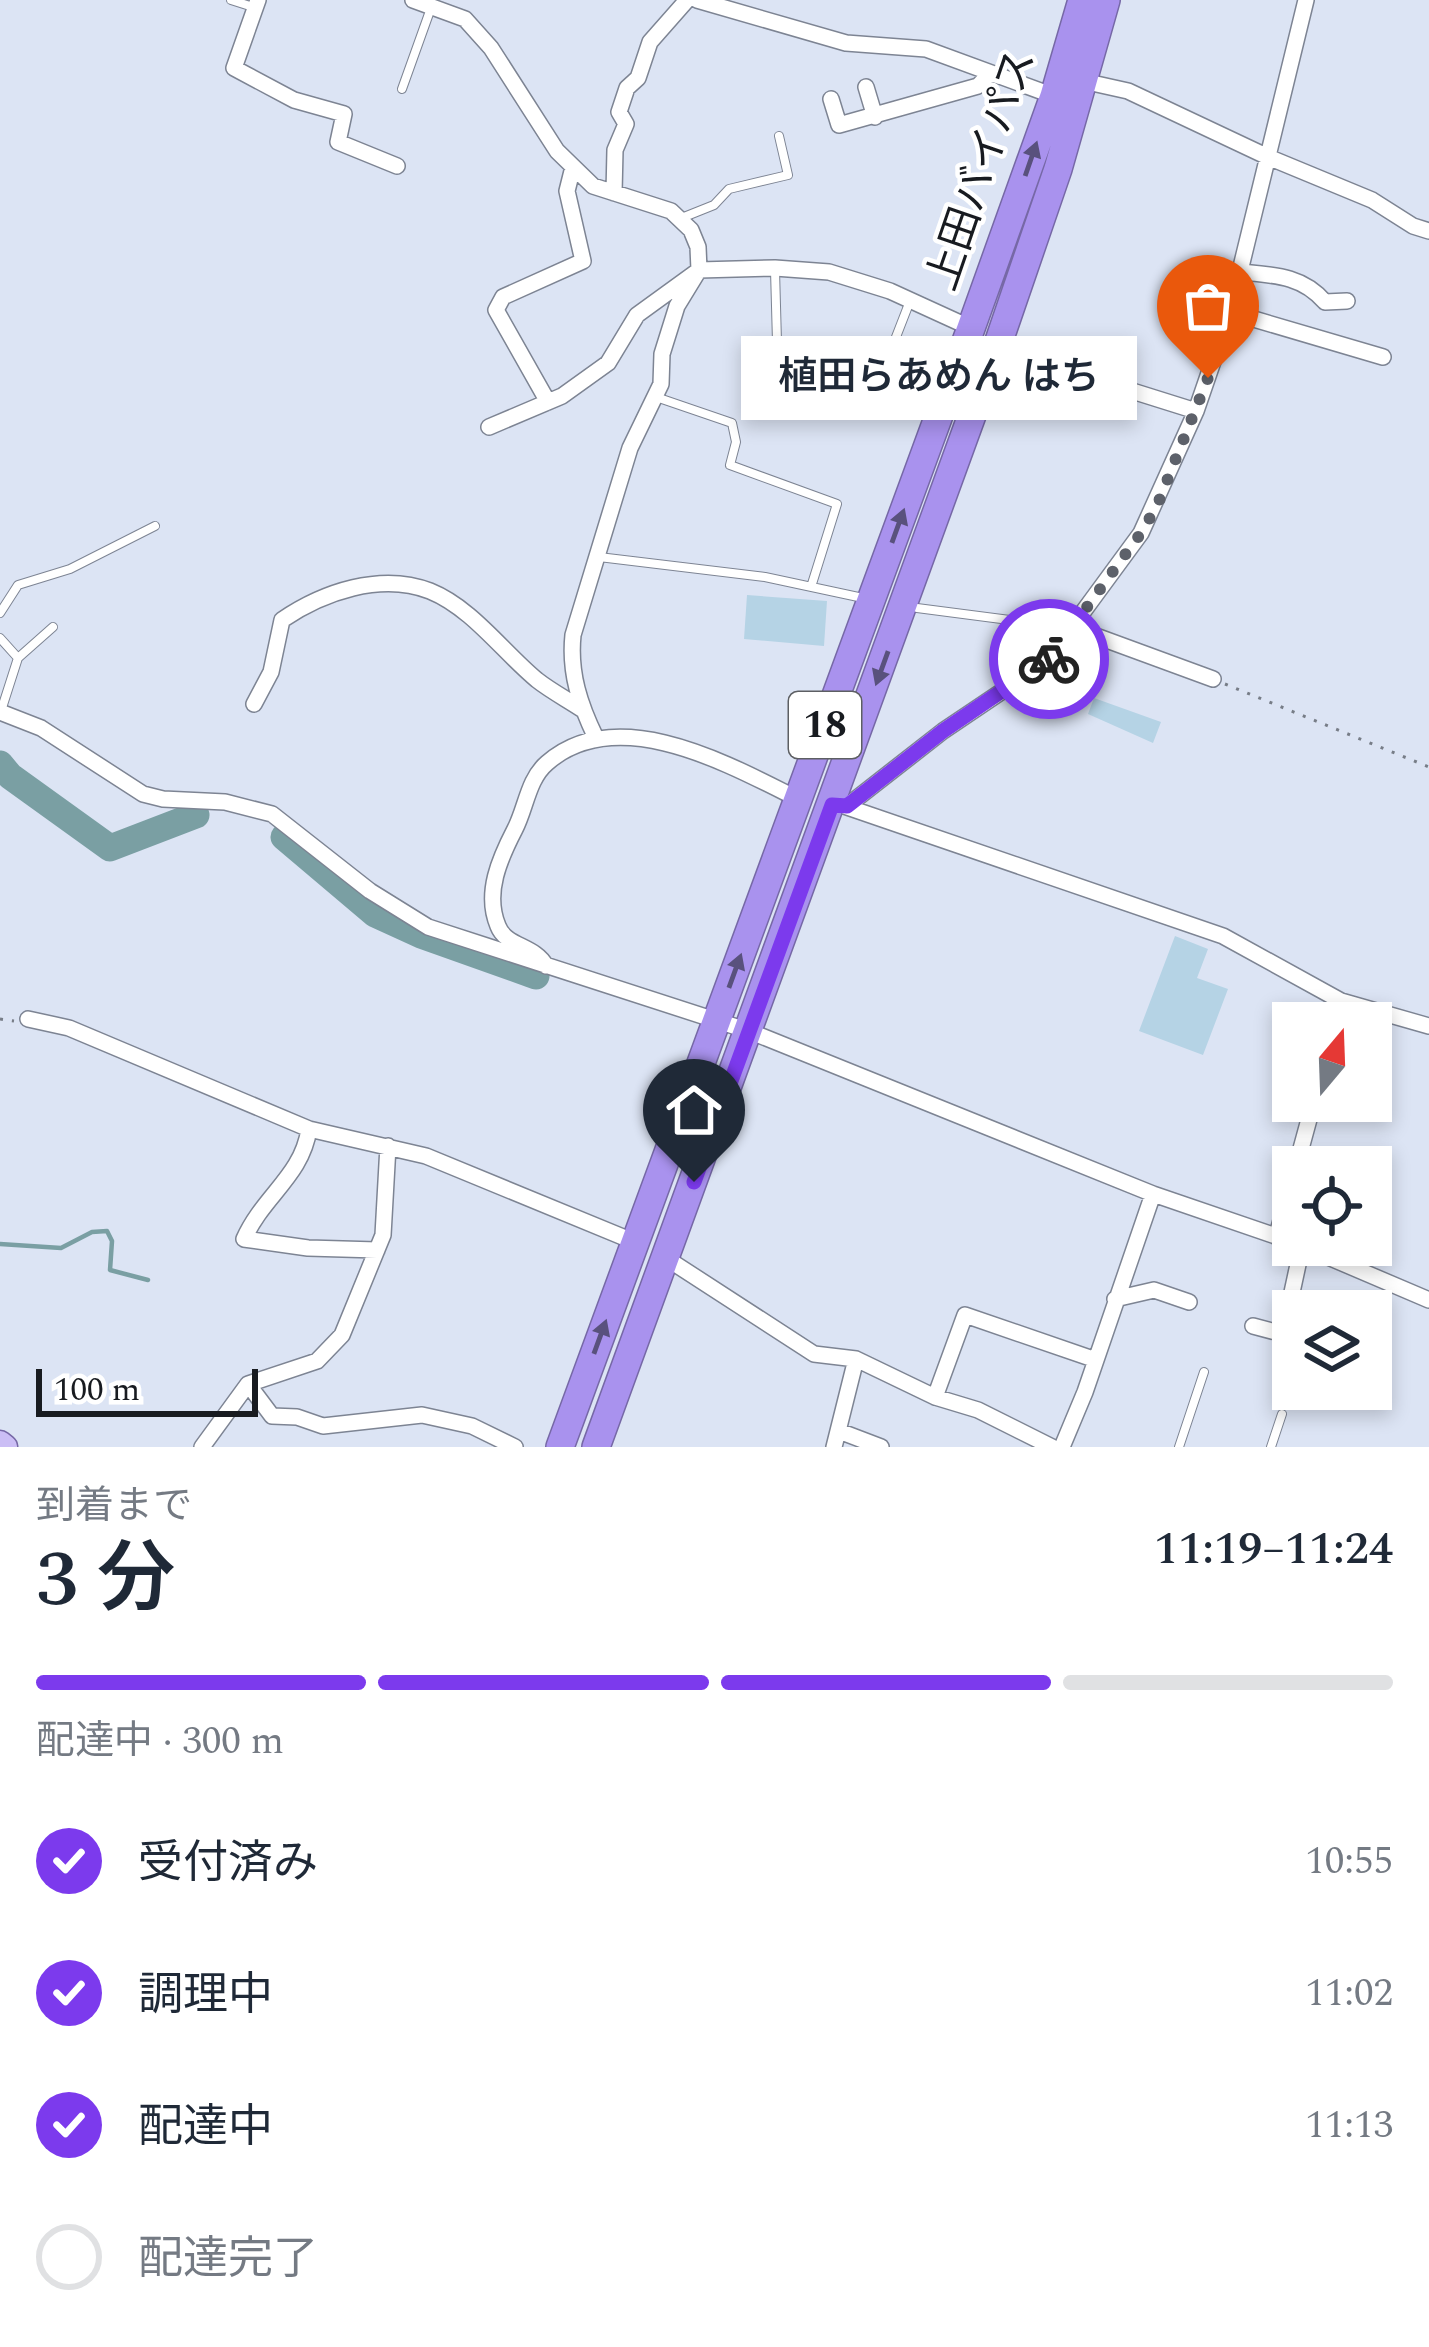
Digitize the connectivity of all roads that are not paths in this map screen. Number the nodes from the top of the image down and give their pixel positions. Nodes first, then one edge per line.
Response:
1 (231, 0) edge
2 (412, 0) edge
3 (687, 0) edge
4 (697, 0) edge
5 (1082, 0) edge
6 (1106, 0) edge
7 (1306, 0) edge
8 (257, 4) edge
9 (431, 7) junction
10 (990, 74) junction
11 (1083, 81) junction
12 (866, 87) dead end
13 (402, 89) dead end
14 (1054, 96) junction
15 (831, 99) dead end
16 (874, 117) junction
17 (779, 136) dead end
18 (1268, 157) junction
19 (397, 166) dead end
20 (573, 167) junction
21 (614, 193) junction
22 (677, 220) junction
23 (1429, 231) edge
24 (775, 268) junction
25 (699, 270) junction
26 (1240, 272) junction
27 (910, 300) junction
28 (1347, 301) dead end
29 (1230, 311) junction
30 (971, 328) junction
31 (999, 341) junction
32 (777, 342) dead end
33 (1383, 357) dead end
34 (846, 364) dead end
35 (655, 396) junction
36 (548, 402) junction
37 (1196, 411) junction
38 (489, 427) dead end
39 (155, 526) dead end
40 (599, 557) junction
41 (811, 586) junction
42 (863, 598) dead end
43 (3, 600) edge
44 (917, 608) dead end
45 (0, 613) edge
46 (53, 627) dead end
47 (1075, 628) junction
48 (0, 638) edge
49 (18, 658) junction
50 (1213, 679) road end
51 (254, 704) dead end
52 (583, 710) junction
53 (0, 712) edge
54 (596, 738) junction
55 (798, 799) junction
56 (840, 806) junction
57 (546, 966) junction
58 (1342, 1001) joint
59 (28, 1019) dead end
60 (718, 1020) junction
61 (1429, 1026) edge
62 (749, 1031) junction
63 (309, 1129) junction
64 (388, 1146) junction
65 (1153, 1194) junction
66 (1272, 1235) edge
67 (635, 1242) junction
68 (377, 1250) junction
69 (666, 1258) junction
70 (1290, 1266) edge
71 (1349, 1266) edge
72 (1115, 1299) junction
73 (1429, 1300) edge
74 (1189, 1302) dead end
75 (1253, 1326) dead end
76 (856, 1359) junction
77 (1096, 1360) junction
78 (1204, 1372) dead end
79 (248, 1384) junction
80 (935, 1396) junction
81 (1282, 1414) dead end
82 (836, 1439) edge
83 (202, 1447) edge
84 (515, 1447) edge
85 (560, 1447) edge
86 (596, 1447) edge
87 (881, 1447) edge
88 (1052, 1447) edge
89 (1062, 1447) edge
90 (1179, 1447) edge
91 (1271, 1447) edge

1 - 8 lane
2 - 9 street
3 - 21 street
4 - 10 street
5 - 14 highway, 上田バイパス / 18
6 - 11 highway, 上田バイパス / 18
7 - 18 street
8 - 19 street
9 - 13 lane
9 - 20 street
10 - 14 street
10 - 16 street
11 - 18 street
11 - 31 highway, 上田バイパス / 18
12 - 16 street
30 -> 14 highway, 上田バイパス / 18
15 - 16 street
17 - 22 lane
18 - 23 street
18 - 26 street
20 - 21 street
20 - 36 street
21 - 22 street
22 - 25 street
24 - 25 street
24 - 27 street
24 - 32 lane
25 - 35 street
25 - 36 street
26 - 28 street
26 - 29 street
27 - 30 street
27 - 34 lane
29 - 33 street
29 - 37 street
55 -> 30 highway, 上田バイパス / 18
31 - 37 street
31 -> 56 highway, 上田バイパス / 18
35 - 40 street
35 - 41 lane
36 - 38 street
37 - 47 street
39 - 43 lane
40 - 41 lane
40 - 52 street
41 - 42 lane
43 - 45 lane
44 - 47 lane
46 - 49 lane
47 - 50 street
47 - 56 street
48 - 49 lane
49 - 53 lane
51 - 52 street
52 - 54 street
53 - 57 street
54 - 55 street
54 - 57 street
60 -> 55 highway, 上田バイパス / 18
56 - 58 street
56 - 62 highway, 上田バイパス / 18
57 - 60 street
58 - 61 street
59 - 63 street
60 - 62 street
60 - 67 highway, 上田バイパス / 18
62 - 65 street
62 - 69 highway, 上田バイパス / 18
63 - 64 street
63 - 68 street
64 - 67 street
64 - 68 street
65 - 66 street
65 - 72 street
85 -> 67 highway, 上田バイパス / 18
68 - 79 street
69 - 76 street
69 - 86 highway, 上田バイパス / 18
70 - 75 street
71 - 73 street
72 - 74 street
72 - 77 street
76 - 80 street
76 - 82 street
77 - 80 street
77 - 89 street
78 - 90 lane
79 - 83 street
79 - 84 street
80 - 88 street
81 - 91 lane
82 - 87 street

